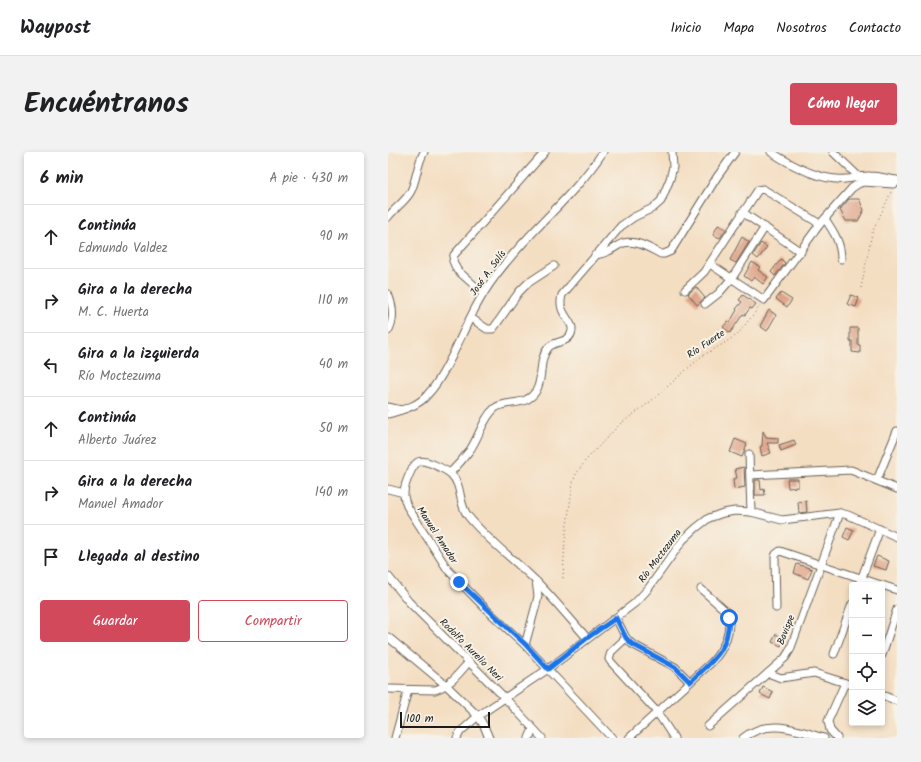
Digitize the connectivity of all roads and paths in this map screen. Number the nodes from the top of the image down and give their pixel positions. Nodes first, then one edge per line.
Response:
1 (424, 152) edge
2 (545, 152) edge
3 (603, 152) edge
4 (672, 152) edge
5 (735, 152) edge
6 (771, 152) edge
7 (833, 152) edge
8 (858, 176) junction
9 (896, 182) edge
10 (742, 212) junction
11 (388, 217) edge
12 (823, 222) junction
13 (765, 228) junction
14 (801, 252) junction
15 (595, 255) junction
16 (841, 259) dead end
17 (710, 264) junction
18 (554, 266) dead end
19 (732, 278) junction
20 (861, 288) dead end
21 (685, 290) dead end
22 (484, 293) junction
23 (388, 294) edge
24 (764, 300) junction
25 (705, 304) dead end
26 (471, 318) junction
27 (388, 331) edge
28 (388, 407) edge
29 (401, 410) junction
30 (388, 414) edge
31 (897, 431) edge
32 (749, 454) dead end
33 (450, 474) junction
34 (751, 475) junction
35 (877, 480) junction
36 (388, 489) edge
37 (897, 489) edge
38 (404, 492) junction
39 (751, 512) junction
40 (840, 514) junction
41 (880, 529) junction
42 (897, 537) edge
43 (821, 564) junction
44 (388, 576) edge
45 (563, 578) dead end
46 (536, 581) junction
47 (860, 582) edge
48 (885, 586) edge
49 (702, 589) dead end
50 (897, 590) edge
51 (776, 608) dead end
52 (897, 609) edge
53 (849, 612) edge
54 (616, 618) junction
55 (388, 637) edge
56 (587, 638) junction
57 (626, 638) junction
58 (526, 645) junction
59 (834, 654) dead end
60 (882, 654) edge
61 (469, 662) junction
62 (548, 669) junction
63 (768, 673) junction
64 (690, 682) junction
65 (849, 684) edge
66 (447, 686) junction
67 (388, 689) edge
68 (408, 690) junction
69 (884, 690) edge
70 (885, 696) edge
71 (505, 698) junction
72 (895, 700) edge
73 (656, 712) junction
74 (478, 716) junction
75 (708, 726) dead end
76 (533, 729) junction
77 (395, 738) edge
78 (457, 738) edge
79 (488, 738) edge
80 (529, 738) edge
81 (542, 738) edge
82 (612, 738) edge
83 (629, 738) edge
84 (674, 738) edge
85 (743, 738) edge
86 (824, 738) edge
87 (837, 738) edge

1 - 11 street
2 - 22 street
3 - 22 street, José A. Solís
4 - 15 street
5 - 15 street
6 - 8 street
7 - 8 street
8 - 9 street
9 - 12 street
9 - 20 path
10 - 12 street
10 - 13 street
10 - 17 street
12 - 14 street
12 - 16 street
13 - 14 street
13 - 19 street
14 - 24 street
15 - 33 street
17 - 19 street
17 - 21 street
18 - 26 street
19 - 24 street
19 - 25 street
22 - 26 street, José A. Solís
23 - 27 street
24 - 45 path, Río Fuerte
26 - 29 street, José A. Solís
28 - 29 street
29 - 30 street
31 - 35 street
32 - 34 street
33 - 38 street
33 - 46 street
34 - 35 street
34 - 39 street
35 - 37 street
36 - 38 street
38 - 58 street, Manuel Amador
39 - 40 street, Río Moctezuma
39 - 54 street, Río Moctezuma
40 - 41 street, Río Moctezuma
40 - 43 street, Bavispe
41 - 42 street, Río Moctezuma
41 - 47 street
43 - 47 street
43 - 51 street
43 - 63 street, Bavispe
44 - 61 street, Rodolfo Aurelio Neri
46 - 56 street
46 - 58 street
48 - 50 street
49 - 64 street
52 - 60 street
53 - 59 street
54 - 56 street, Río Moctezuma
54 - 57 street
55 - 66 street
56 - 62 street, Río Moctezuma
57 - 64 street
57 - 73 street
58 - 62 street, Manuel Amador
61 - 66 street
61 - 71 street, Rodolfo Aurelio Neri
62 - 71 street, Río Moctezuma
62 - 82 street, Manuel Amador
63 - 65 street
63 - 75 street, Bavispe
64 - 73 street
65 - 87 street
66 - 68 street
66 - 74 street
67 - 68 street
68 - 77 street
69 - 72 street
70 - 72 street
71 - 74 street, Río Moctezuma
71 - 76 street, Rodolfo Aurelio Neri
73 - 83 street
73 - 84 street
74 - 78 street, Río Moctezuma
74 - 79 street
76 - 80 street
76 - 81 street, Rodolfo Aurelio Neri
85 - 86 street

